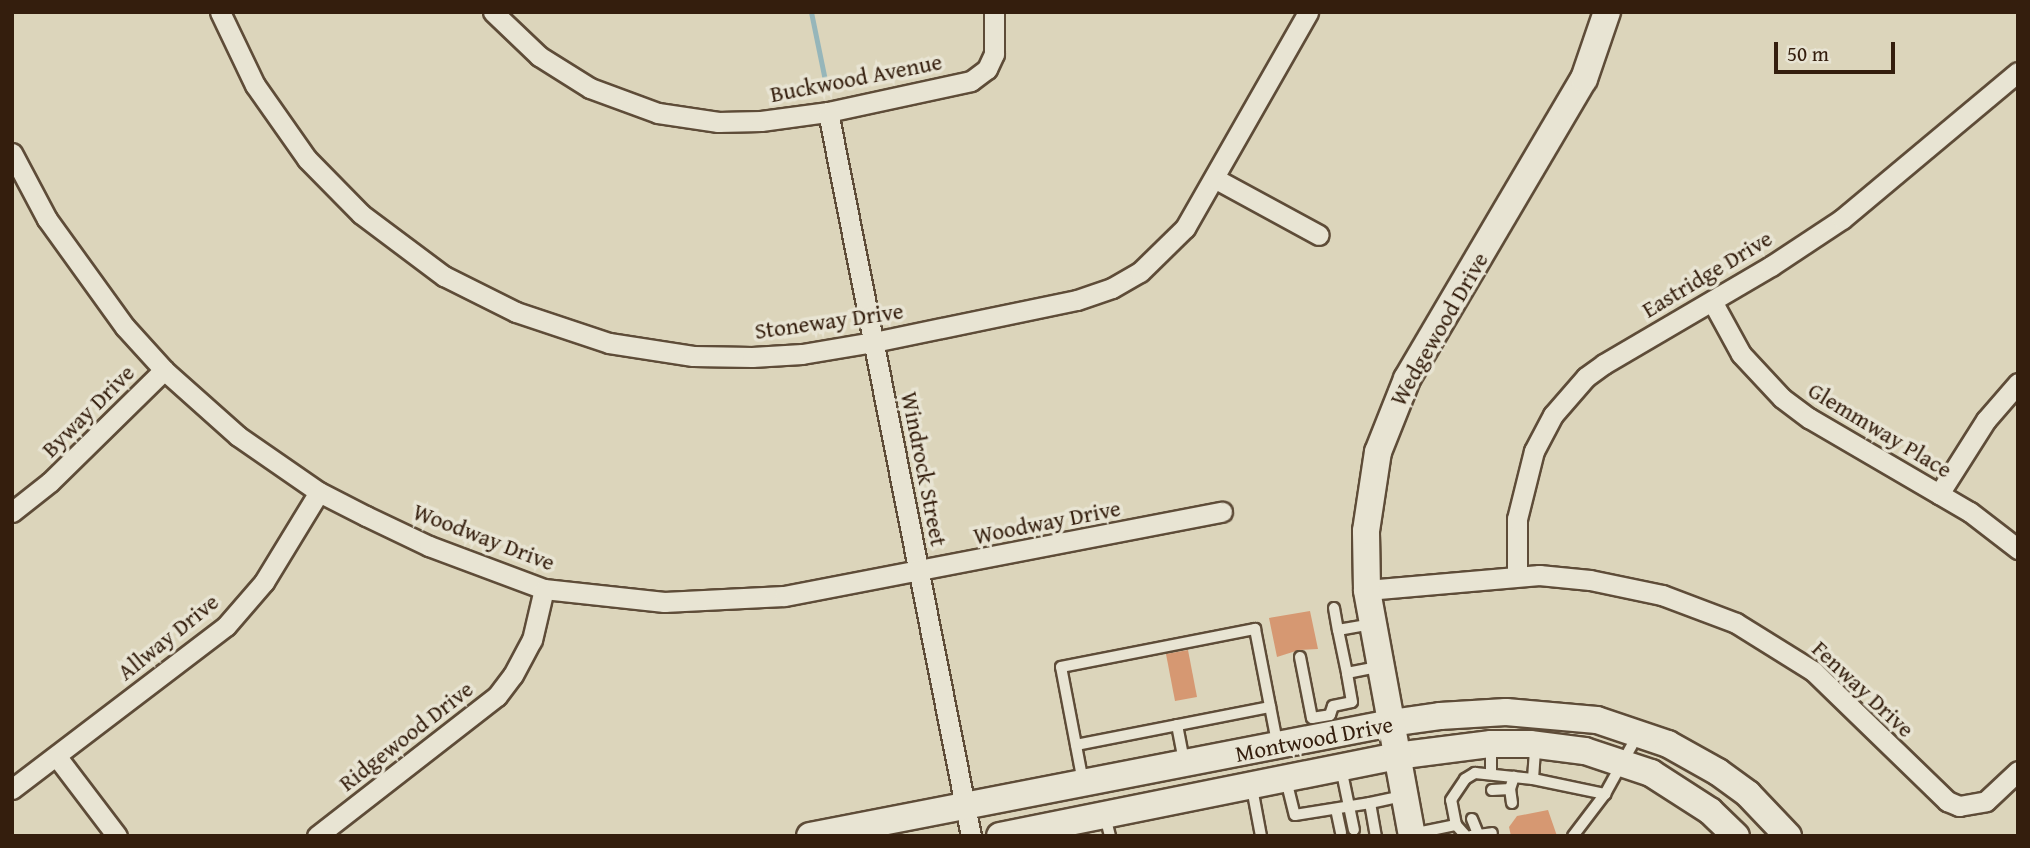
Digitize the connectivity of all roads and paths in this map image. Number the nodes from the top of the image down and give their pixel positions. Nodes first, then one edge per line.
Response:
1 (220, 12) edge
2 (493, 12) edge
3 (994, 12) edge
4 (1308, 12) edge
5 (1607, 12) edge
6 (2018, 72) edge
7 (828, 112) junction
8 (12, 153) edge
9 (1214, 178) junction
10 (1319, 235) dead end
11 (1712, 300) junction
12 (874, 342) junction
13 (164, 370) junction
14 (2018, 383) edge
15 (319, 492) junction
16 (1939, 494) junction
17 (12, 512) edge
18 (1222, 512) dead end
19 (2018, 549) edge
20 (919, 572) junction
21 (1517, 575) junction
22 (544, 589) junction
23 (1367, 590) junction
24 (1334, 608) dead end
25 (1371, 624) junction
26 (1338, 630) junction
27 (1300, 657) dead end
28 (1380, 667) junction
29 (1346, 673) junction
30 (1270, 707) junction
31 (1391, 723) junction
32 (1177, 725) junction
33 (1314, 728) junction
34 (1639, 732) junction
35 (1491, 744) junction
36 (1535, 744) junction
37 (1076, 745) junction
38 (1278, 746) junction
39 (1396, 756) junction
40 (57, 757) junction
41 (1624, 762) junction
42 (1173, 765) junction
43 (1341, 767) junction
44 (2018, 771) edge
45 (1490, 774) junction
46 (1514, 777) junction
47 (1285, 779) junction
48 (1533, 779) junction
49 (1083, 783) junction
50 (1251, 786) junction
51 (12, 789) edge
52 (1510, 789) junction
53 (1492, 790) dead end
54 (1605, 794) junction
55 (1405, 796) junction
56 (1170, 802) junction
57 (1370, 803) junction
58 (1512, 803) dead end
59 (966, 806) junction
60 (1349, 806) junction
61 (1336, 809) junction
62 (1472, 819) dead end
63 (1456, 825) junction
64 (1107, 826) edge
65 (1354, 830) dead end
66 (1341, 832) dead end
67 (1492, 833) dead end
68 (1412, 835) edge
69 (1472, 835) edge
70 (117, 836) edge
71 (317, 836) edge
72 (810, 836) edge
73 (971, 836) edge
74 (1000, 836) edge
75 (1261, 836) edge
76 (1376, 836) edge
77 (1573, 836) edge
78 (1736, 836) edge
79 (1788, 836) edge

1 - 12 street, Stoneway Drive
2 - 7 street, Buckwood Avenue
3 - 7 street, Buckwood Avenue
4 - 9 street, Stoneway Drive
5 - 23 main road, Wedgewood Drive
6 - 11 street, Eastridge Drive
7 - 12 street, Windrock Street
8 - 13 street, Woodway Drive
9 - 10 street
9 - 12 street, Stoneway Drive
11 - 16 street, Glemmway Place
11 - 21 street, Eastridge Drive
12 - 20 street, Windrock Street
13 - 15 street, Woodway Drive
13 - 17 street, Byway Drive
14 - 16 street
15 - 22 street, Woodway Drive
15 - 40 street, Allway Drive
16 - 19 street, Glemmway Place
18 - 20 street, Woodway Drive
20 - 22 street, Woodway Drive
20 - 59 street, Windrock Street
21 - 23 street, Fenway Drive
21 - 44 street, Fenway Drive
22 - 71 street, Ridgewood Drive
23 - 25 main road, Wedgewood Drive
24 - 26 lane
25 - 26 lane
25 - 28 main road, Wedgewood Drive
26 - 29 lane
27 - 33 lane
28 - 29 lane
28 - 31 main road, Wedgewood Drive
29 - 33 lane
30 - 32 lane
30 - 37 lane
30 - 38 lane
31 - 33 main road, Montwood Drive
31 - 34 main road, Montwood Drive
31 - 39 main road, Wedgewood Drive
32 - 37 lane
32 - 42 lane
33 - 38 main road, Montwood Drive
34 - 41 lane
34 - 79 main road, Montwood Drive
35 - 36 main road, Montwood Drive
35 - 39 main road, Montwood Drive
35 - 45 lane
36 - 41 main road, Montwood Drive
36 - 48 lane
37 - 49 lane
38 - 42 main road, Montwood Drive
39 - 43 main road, Montwood Drive
39 - 55 main road, Wedgewood Drive
40 - 51 street, Allway Drive
40 - 70 street
41 - 54 lane
41 - 78 main road, Montwood Drive
42 - 49 main road, Montwood Drive
42 - 56 main road
43 - 47 main road, Montwood Drive
43 - 60 lane
45 - 46 lane
45 - 63 lane
46 - 48 lane
46 - 52 lane
47 - 50 main road, Montwood Drive
47 - 61 lane
48 - 54 lane
49 - 59 main road, Montwood Drive
50 - 56 main road, Montwood Drive
50 - 75 lane
52 - 53 lane
52 - 58 lane
54 - 77 lane
55 - 57 lane
55 - 68 main road, Wedgewood Drive
56 - 64 main road, Montwood Drive
57 - 60 lane
57 - 76 lane
59 - 72 main road, Montwood Drive
59 - 73 street, Windrock Street
60 - 61 lane
60 - 65 lane
61 - 66 lane
62 - 69 lane
63 - 68 lane
63 - 69 lane
64 - 74 main road, Montwood Drive
67 - 69 lane

